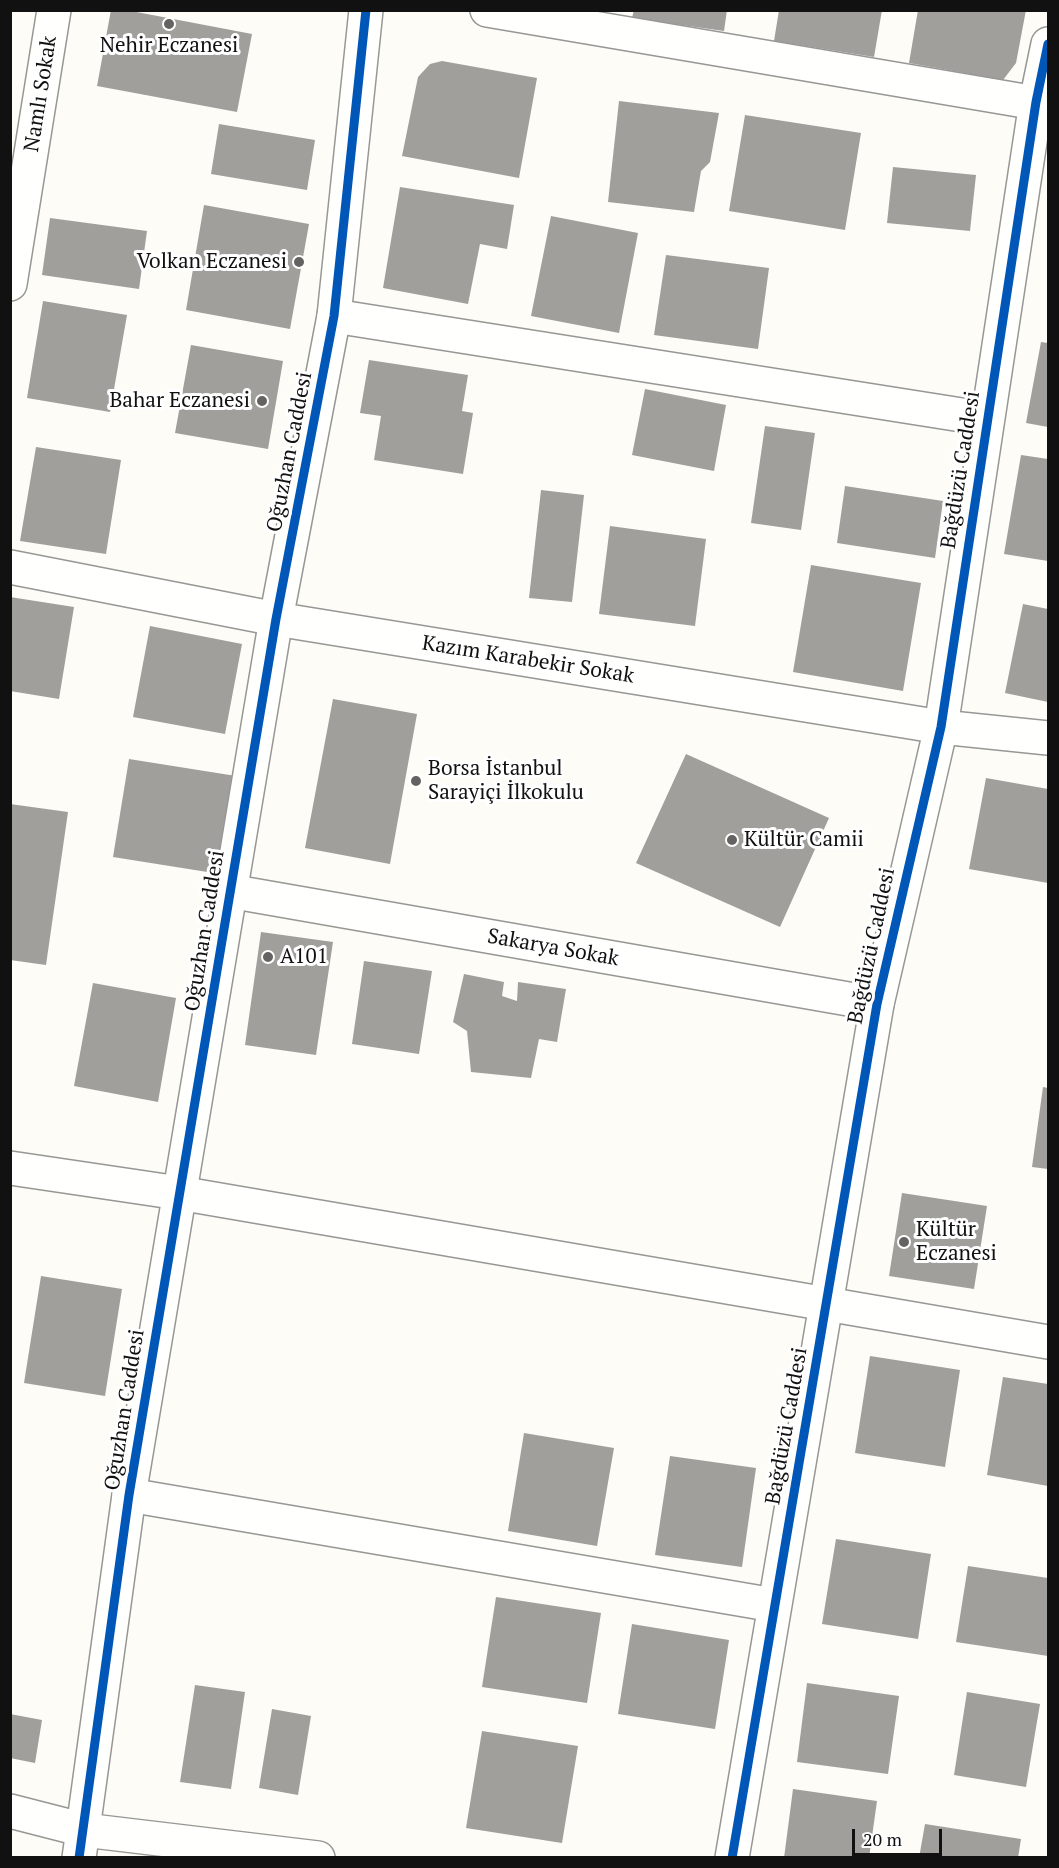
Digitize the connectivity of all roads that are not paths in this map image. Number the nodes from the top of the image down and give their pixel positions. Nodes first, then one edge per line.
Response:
1 (54, 10) edge
2 (366, 10) edge
3 (487, 10) edge
4 (1048, 44) edge
5 (1042, 104) edge
6 (10, 284) edge
7 (334, 316) junction
8 (987, 419) junction
9 (10, 567) edge
10 (276, 619) junction
11 (941, 727) junction
12 (1048, 738) edge
13 (229, 891) junction
14 (877, 1004) junction
15 (10, 1168) edge
16 (179, 1193) junction
17 (826, 1304) junction
18 (1048, 1342) edge
19 (129, 1495) junction
20 (774, 1605) junction
21 (10, 1812) edge
22 (81, 1844) edge
23 (318, 1857) edge
24 (732, 1857) edge

1 - 6 street, Namlı Sokak
2 - 7 street, Oğuzhan Caddesi
3 - 5 street
4 - 5 street, Bağdüzü Caddesi
5 - 8 street, Bağdüzü Caddesi
7 - 8 street
7 - 10 street, Oğuzhan Caddesi
8 - 11 street, Bağdüzü Caddesi
9 - 10 street, Kazım Karabekir Sokak
10 - 11 street, Kazım Karabekir Sokak
10 - 13 street, Oğuzhan Caddesi
11 - 12 street, Kazım Karabekir Sokak
11 - 14 street, Bağdüzü Caddesi
13 - 14 street, Sakarya Sokak
13 - 16 street, Oğuzhan Caddesi
14 - 17 street, Bağdüzü Caddesi
15 - 16 street
16 - 17 street
16 - 19 street, Oğuzhan Caddesi
17 - 18 street
17 - 20 street, Bağdüzü Caddesi
19 - 20 street
19 - 22 street, Oğuzhan Caddesi
20 - 24 street, Bağdüzü Caddesi
21 - 22 street
22 - 23 street

